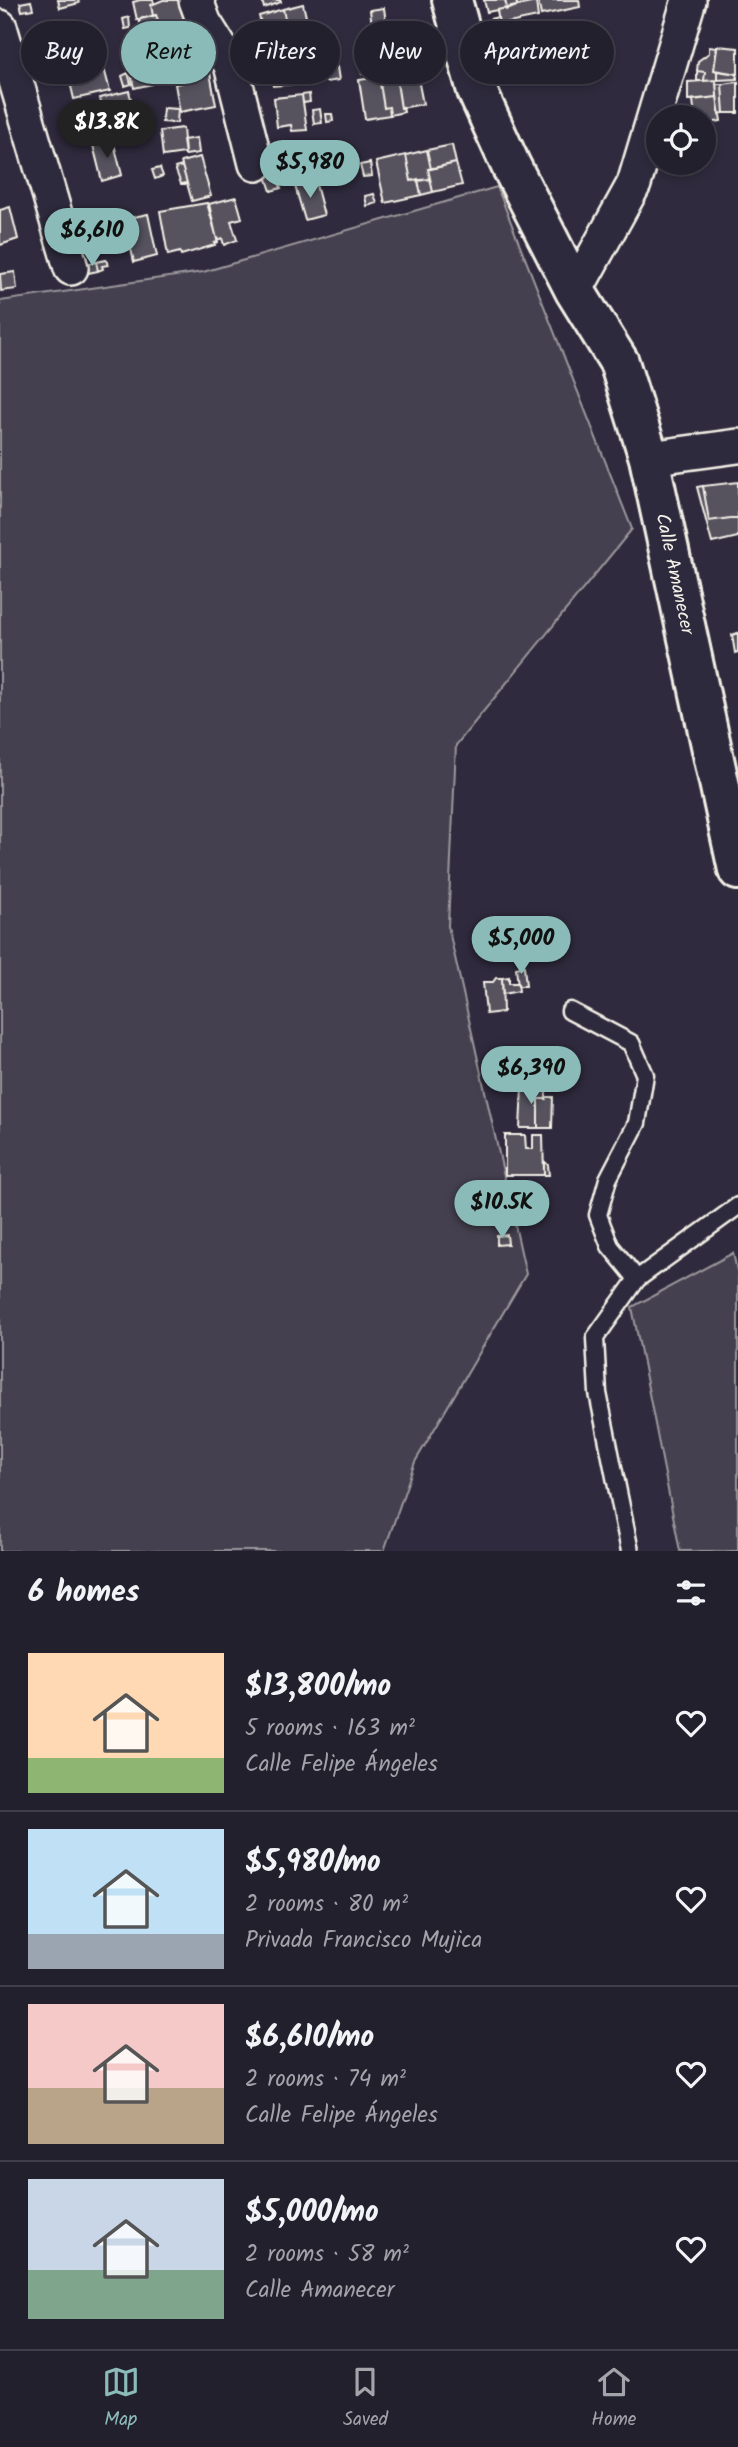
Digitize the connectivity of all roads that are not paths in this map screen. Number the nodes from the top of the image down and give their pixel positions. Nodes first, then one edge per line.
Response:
1 (196, 0) edge
2 (452, 0) edge
3 (689, 0) edge
4 (0, 27) edge
5 (256, 164) dead end
6 (71, 268) dead end
7 (575, 291) junction
8 (738, 446) edge
9 (649, 458) junction
10 (738, 870) edge
11 (570, 1011) dead end
12 (738, 1206) edge
13 (637, 1279) junction
14 (630, 1551) edge

1 - 5 street
2 - 7 main road, Calle Amanecer
3 - 7 street
4 - 6 street
7 - 9 main road, Calle Amanecer
8 - 9 street
9 - 10 main road, Calle Amanecer
11 - 13 lane
12 - 13 lane
13 - 14 lane

